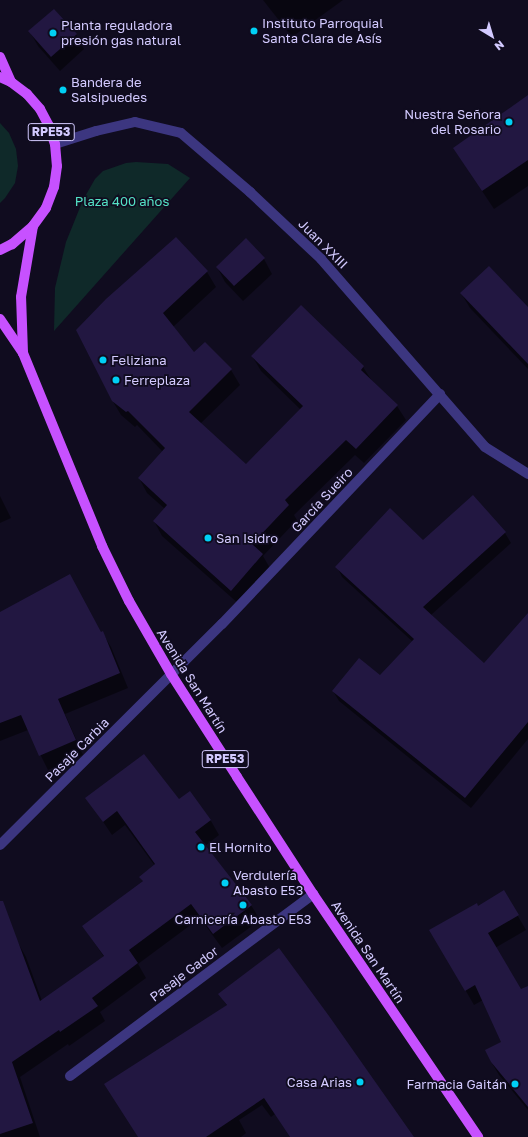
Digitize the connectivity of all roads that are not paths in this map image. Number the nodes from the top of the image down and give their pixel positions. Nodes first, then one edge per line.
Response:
1 (0, 57) edge
2 (0, 77) edge
3 (12, 82) junction
4 (55, 144) junction
5 (34, 226) junction
6 (0, 250) edge
7 (0, 319) edge
8 (23, 353) junction
9 (440, 394) junction
10 (528, 474) edge
11 (171, 674) junction
12 (0, 845) edge
13 (313, 894) junction
14 (70, 1076) dead end
15 (478, 1137) edge

1 - 3 main road, RPE53
2 - 3 main road, RPE53
3 - 4 main road, RPE53
4 - 5 main road, RPE53
4 - 9 street, Juan XXIII
5 - 6 main road, RPE53
5 - 8 main road, Avenida San Martín / RPE53
7 - 8 main road, Avenida San Martín / RPE53
8 - 11 main road, Avenida San Martín / RPE53
9 - 10 street, Juan XXIII
9 - 11 street, García Sueiro
11 - 12 street, Pasaje Carbia
11 - 13 main road, Avenida San Martín / RPE53
13 - 14 street, Pasaje Gador
13 - 15 main road, Avenida San Martín / RPE53

